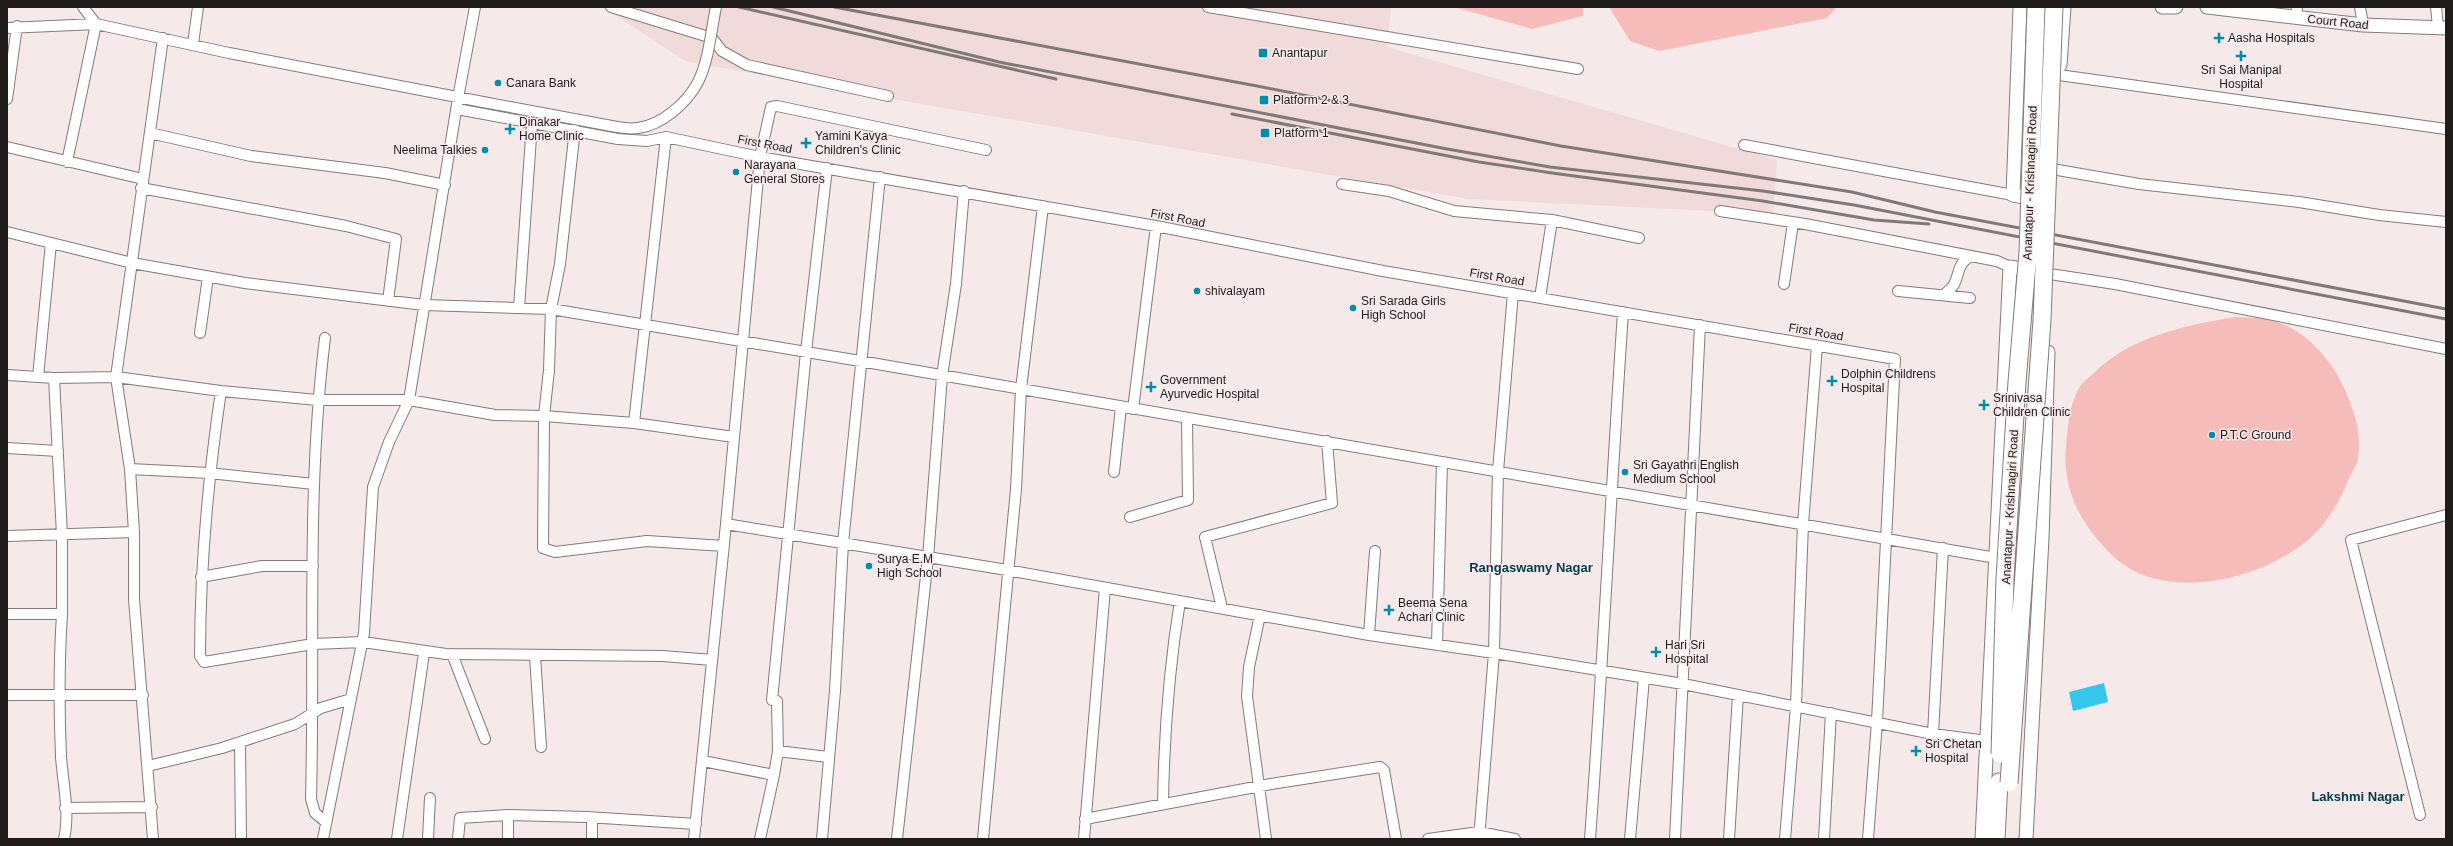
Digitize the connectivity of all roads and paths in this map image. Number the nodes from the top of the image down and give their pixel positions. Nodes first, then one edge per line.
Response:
1 (83, 7) edge
2 (198, 7) edge
3 (475, 7) edge
4 (611, 7) edge
5 (716, 7) edge
6 (1208, 7) edge
7 (2020, 7) edge
8 (2036, 7) edge
9 (2054, 7) edge
10 (2064, 7) edge
11 (2162, 7) edge
12 (2176, 7) edge
13 (2213, 7) edge
14 (2360, 7) edge
15 (2436, 7) edge
16 (1222, 8) edge
17 (2297, 12) edge
18 (96, 24) junction
19 (2363, 25) junction
20 (12, 27) edge
21 (2442, 28) edge
22 (163, 38) junction
23 (193, 44) junction
24 (1578, 69) dead end
25 (2059, 75) junction
26 (888, 96) dead end
27 (458, 98) junction
28 (7, 99) edge
29 (457, 109) junction
30 (532, 123) junction
31 (2446, 129) edge
32 (575, 130) junction
33 (150, 133) junction
34 (666, 137) junction
35 (1744, 145) dead end
36 (7, 147) edge
37 (986, 150) dead end
38 (760, 157) junction
39 (67, 162) junction
40 (827, 168) junction
41 (2052, 169) junction
42 (880, 177) junction
43 (142, 183) junction
44 (1342, 184) dead end
45 (445, 185) junction
46 (964, 191) junction
47 (2012, 195) junction
48 (1043, 206) junction
49 (1720, 211) dead end
50 (1552, 220) junction
51 (2446, 222) edge
52 (1794, 224) junction
53 (1156, 226) junction
54 (7, 232) edge
55 (1639, 238) dead end
56 (51, 243) junction
57 (1971, 256) junction
58 (132, 263) junction
59 (2010, 266) junction
60 (2050, 274) junction
61 (208, 276) junction
62 (1784, 284) dead end
63 (1898, 291) dead end
64 (1513, 293) junction
65 (1942, 295) junction
66 (1540, 298) junction
67 (1970, 298) dead end
68 (388, 301) junction
69 (424, 305) junction
70 (519, 308) junction
71 (551, 310) junction
72 (1623, 312) junction
73 (1700, 325) junction
74 (646, 326) junction
75 (200, 333) dead end
76 (325, 338) dead end
77 (742, 342) junction
78 (1817, 346) junction
79 (2446, 349) edge
80 (806, 352) junction
81 (860, 361) junction
82 (7, 375) edge
83 (942, 376) junction
84 (38, 377) junction
85 (116, 377) junction
86 (54, 378) junction
87 (1021, 390) junction
88 (221, 391) junction
89 (317, 400) junction
90 (409, 400) junction
91 (1121, 407) junction
92 (1133, 409) junction
93 (544, 416) junction
94 (1187, 418) junction
95 (634, 423) junction
96 (734, 437) junction
97 (1327, 441) junction
98 (7, 448) edge
99 (58, 451) junction
100 (1442, 462) junction
101 (130, 469) junction
102 (1114, 472) dead end
103 (1498, 472) junction
104 (209, 473) junction
105 (314, 484) junction
106 (1611, 491) junction
107 (1693, 505) junction
108 (2446, 515) edge
109 (1130, 517) dead end
110 (726, 524) junction
111 (1803, 524) junction
112 (134, 532) junction
113 (788, 532) junction
114 (62, 535) junction
115 (7, 536) edge
116 (1887, 538) junction
117 (843, 543) junction
118 (724, 546) junction
119 (1943, 548) junction
120 (1375, 551) dead end
121 (928, 558) junction
122 (1996, 558) junction
123 (312, 566) junction
124 (1007, 570) junction
125 (201, 577) junction
126 (1105, 588) junction
127 (1180, 601) junction
128 (1222, 608) junction
129 (7, 614) edge
130 (62, 614) junction
131 (1260, 615) junction
132 (1369, 636) junction
133 (363, 642) junction
134 (313, 644) junction
135 (1437, 645) junction
136 (424, 652) junction
137 (1494, 653) junction
138 (452, 654) junction
139 (536, 656) junction
140 (712, 660) junction
141 (1602, 671) junction
142 (1644, 678) junction
143 (1684, 684) junction
144 (7, 695) edge
145 (60, 695) junction
146 (143, 695) junction
147 (1738, 695) junction
148 (351, 699) junction
149 (1796, 706) junction
150 (313, 712) junction
151 (1831, 713) junction
152 (1877, 722) junction
153 (1933, 734) junction
154 (485, 739) dead end
155 (1987, 741) junction
156 (240, 742) junction
157 (541, 748) dead end
158 (778, 751) junction
159 (828, 758) junction
160 (703, 761) junction
161 (148, 766) junction
162 (774, 775) junction
163 (2004, 783) junction
164 (1258, 786) junction
165 (430, 798) dead end
166 (1163, 804) junction
167 (152, 807) junction
168 (65, 808) junction
169 (2420, 815) dead end
170 (508, 816) junction
171 (592, 818) junction
172 (1086, 819) junction
173 (326, 822) junction
174 (696, 824) junction
175 (1479, 836) edge
176 (64, 839) edge
177 (153, 839) edge
178 (241, 839) edge
179 (323, 839) edge
180 (397, 839) edge
181 (428, 839) edge
182 (458, 839) edge
183 (508, 839) edge
184 (592, 839) edge
185 (694, 839) edge
186 (760, 839) edge
187 (822, 839) edge
188 (897, 839) edge
189 (983, 839) edge
190 (1084, 839) edge
191 (1266, 839) edge
192 (1396, 839) edge
193 (1428, 839) edge
194 (1515, 839) edge
195 (1590, 839) edge
196 (1630, 839) edge
197 (1675, 839) edge
198 (1729, 839) edge
199 (1785, 839) edge
200 (1824, 839) edge
201 (1868, 839) edge
202 (1982, 839) edge
203 (1996, 839) edge
204 (2007, 839) edge
205 (2026, 839) edge

1 - 18 street
2 - 23 street
3 - 27 street
4 - 26 street
5 - 27 street, bridge
6 - 16 street
7 - 47 street
8 - 163 highway, Anantapur - Krishnagiri Road, bridge
9 - 163 highway, bridge
10 - 25 street
11 - 12 street
13 - 17 street, Court Road
14 - 19 street
15 - 21 street
16 - 24 street
17 - 19 street, Court Road
18 - 20 street
18 - 22 street
18 - 39 street
19 - 21 street, Court Road
20 - 28 street
22 - 23 street
22 - 33 street
23 - 27 street
25 - 31 street
25 - 41 street
27 - 29 street
29 - 30 street, First Road
29 - 45 street
30 - 32 street, First Road
30 - 70 street
32 - 34 street, First Road
32 - 71 street
33 - 43 street
33 - 45 street
34 - 38 street, First Road
34 - 74 street
35 - 47 street
36 - 39 street
37 - 38 street
38 - 40 street, First Road
38 - 77 street
39 - 43 street
40 - 42 street, First Road
40 - 80 street
41 - 47 street
41 - 51 street
42 - 46 street, First Road
42 - 81 street
43 - 58 street
43 - 68 street
44 - 50 street
45 - 69 street
46 - 48 street, First Road
46 - 83 street
48 - 53 street, First Road
48 - 87 street
49 - 52 street
50 - 55 street
50 - 66 street
52 - 57 street
52 - 62 street
53 - 64 street, First Road
53 - 92 street
54 - 56 street
56 - 58 street
56 - 84 street
57 - 59 street
57 - 65 street
58 - 61 street
58 - 85 street
59 - 60 street
59 - 122 street
60 - 79 street
60 - 205 street
61 - 68 street
61 - 75 street
63 - 65 street
64 - 66 street, First Road
64 - 103 street
65 - 67 street
66 - 72 street, First Road
68 - 69 street
69 - 70 street
69 - 90 street
70 - 71 street
71 - 74 street
71 - 93 street
72 - 73 street, First Road
72 - 106 street
73 - 78 street, First Road
73 - 107 street
74 - 77 street
74 - 95 street
76 - 89 street
77 - 80 street
77 - 96 street
78 - 111 street
78 - 116 street, First Road
80 - 81 street
80 - 113 street
81 - 83 street
81 - 117 street
82 - 84 street
83 - 87 street
83 - 121 street
84 - 86 street
85 - 86 street
85 - 88 street
85 - 101 street
86 - 99 street
87 - 91 street
87 - 124 street
88 - 89 street
88 - 104 street
89 - 90 street
89 - 105 street
90 - 93 street
90 - 133 street
91 - 92 street
91 - 102 street
92 - 94 street
93 - 95 street
93 - 118 street
94 - 97 street
94 - 109 street
95 - 96 street
96 - 110 street
97 - 100 street
97 - 128 street
98 - 99 street
99 - 114 street
100 - 103 street
100 - 135 street
101 - 104 street
101 - 112 street
103 - 106 street
103 - 137 street
104 - 105 street
104 - 125 street
105 - 123 street
106 - 107 street
106 - 141 street
107 - 111 street
107 - 143 street
108 - 169 street
110 - 113 street
110 - 118 street
111 - 116 street
111 - 149 street
112 - 114 street
112 - 146 street
113 - 117 street
113 - 158 street
114 - 115 street
114 - 130 street
116 - 119 street
116 - 152 street
117 - 121 street
117 - 159 street
118 - 140 street
119 - 122 street
119 - 153 street
120 - 132 street
121 - 124 street
121 - 188 street
122 - 155 street
123 - 125 street
123 - 134 street
124 - 126 street
124 - 189 street
125 - 134 street
126 - 127 street
126 - 172 street
127 - 128 street
127 - 166 street
128 - 131 street
129 - 130 street
130 - 145 street
131 - 132 street
131 - 164 street
132 - 135 street
133 - 134 street
133 - 136 street
133 - 148 street
134 - 150 street
135 - 137 street
136 - 138 street
136 - 180 street
137 - 141 street
137 - 175 street
138 - 139 street
138 - 154 street
139 - 140 street
139 - 157 street
140 - 160 street
141 - 142 street
141 - 195 street
142 - 143 street
142 - 196 street
143 - 147 street
143 - 197 street
144 - 145 street
145 - 146 street
145 - 168 street
146 - 161 street
147 - 149 street
147 - 198 street
148 - 150 street
148 - 173 street
149 - 151 street
149 - 199 street
150 - 156 street
150 - 173 street
151 - 152 street
151 - 200 street
152 - 153 street
152 - 201 street
153 - 155 street
155 - 202 street
156 - 161 street
156 - 178 street
158 - 159 street
158 - 162 street
159 - 187 street
160 - 162 street
160 - 174 street
161 - 167 street
162 - 186 street
163 - 203 highway, Anantapur - Krishnagiri Road
163 - 204 highway, Anantapur - Krishnagiri Road
164 - 166 street
164 - 191 street
164 - 192 street
165 - 181 street
166 - 172 street
167 - 168 street
167 - 177 street
168 - 176 street
170 - 171 street
170 - 182 street
170 - 183 street
171 - 174 street
171 - 184 street
172 - 190 street
173 - 179 street
174 - 185 street
175 - 193 street
175 - 194 street

